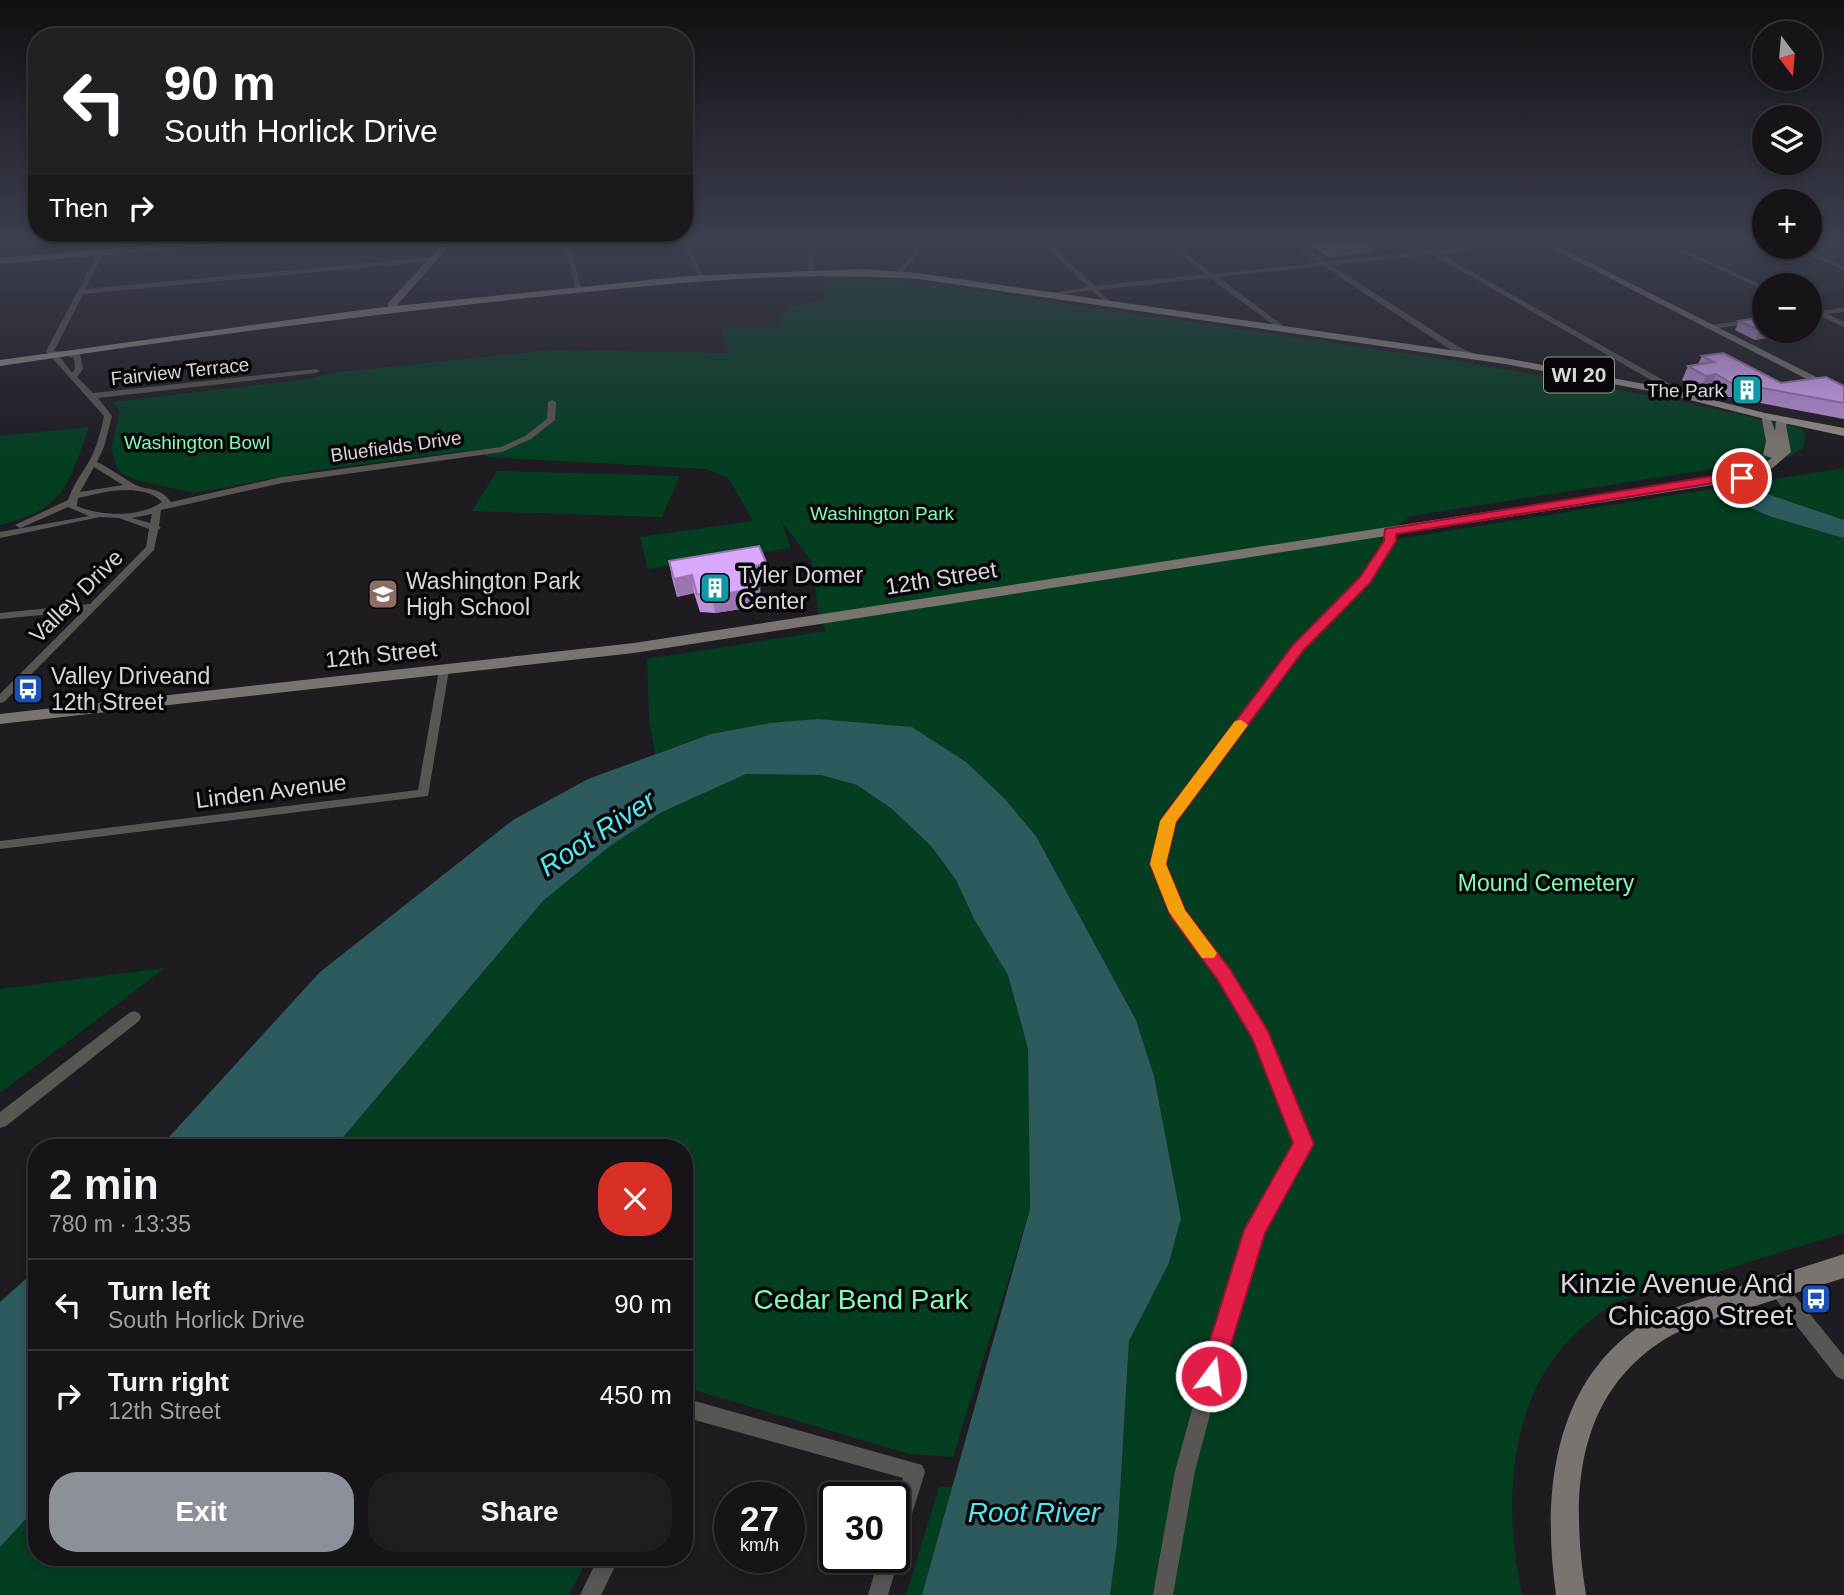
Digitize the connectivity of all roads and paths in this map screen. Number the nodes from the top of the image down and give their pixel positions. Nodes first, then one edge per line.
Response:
1 (72, 312) edge
2 (372, 312) edge
3 (1162, 312) edge
4 (1260, 312) edge
5 (1400, 312) edge
6 (1539, 312) edge
7 (1682, 312) edge
8 (1822, 316) edge
9 (1752, 322) edge
10 (1844, 325) edge
11 (1711, 327) junction
12 (1283, 330) junction
13 (56, 353) junction
14 (1471, 356) junction
15 (0, 363) edge
16 (316, 371) dead end
17 (74, 376) junction
18 (1665, 391) junction
19 (1844, 395) edge
20 (90, 396) junction
21 (1687, 396) junction
22 (552, 402) dead end
23 (1765, 416) junction
24 (1786, 421) junction
25 (1843, 426) edge
26 (93, 463) junction
27 (1720, 478) junction
28 (133, 488) junction
29 (220, 493) junction
30 (160, 494) junction
31 (73, 499) junction
32 (160, 508) junction
33 (105, 516) junction
34 (156, 528) junction
35 (1390, 531) junction
36 (0, 533) edge
37 (92, 607) junction
38 (0, 616) edge
39 (444, 670) junction
40 (0, 700) edge
41 (0, 719) edge
42 (0, 845) edge
43 (134, 1017) dead end
44 (0, 1121) edge
45 (1844, 1266) edge
46 (1777, 1287) junction
47 (1844, 1371) edge
48 (693, 1410) edge
49 (910, 1488) edge
50 (605, 1566) edge
51 (885, 1573) edge
52 (590, 1595) edge
53 (878, 1595) edge
54 (1163, 1595) edge
55 (1571, 1595) edge

1 - 13 street
2 - 13 main road, WI 20
3 - 12 main road, WI 20
4 - 12 street
5 - 14 street
6 - 18 street
7 - 11 street
8 - 10 street
9 - 11 street
11 - 19 street
12 - 14 main road, WI 20
13 - 15 main road, WI 20
13 - 17 street
13 - 17 street
14 - 18 main road, WI 20
16 - 20 street, Fairview Terrace
17 - 20 street
18 - 21 main road, WI 20
20 - 26 street
21 - 23 main road, WI 20
21 - 25 main road, WI 20
22 - 29 street, Bluefields Drive
23 - 24 main road, WI 20
23 - 25 main road
23 - 27 street, 12th Street
24 - 25 main road, WI 20
24 - 27 street, 12th Street
26 - 28 street
26 - 31 street
27 - 35 street, 12th Street
28 - 30 street
28 - 31 street
29 - 30 street, Bluefields Drive
29 - 32 street, Bluefields Drive
30 - 32 street, Valley Drive
31 - 33 street
31 - 36 street
32 - 33 street
32 - 34 street, Valley Drive
33 - 34 street
33 - 36 street
34 - 37 street, Valley Drive
35 - 39 street, 12th Street
35 - 54 street
37 - 38 street
37 - 40 street, Valley Drive
39 - 41 street, 12th Street
39 - 42 street, Linden Avenue
43 - 44 street
45 - 46 street
46 - 47 street
46 - 55 street
48 - 49 street
50 - 52 street
51 - 53 street

